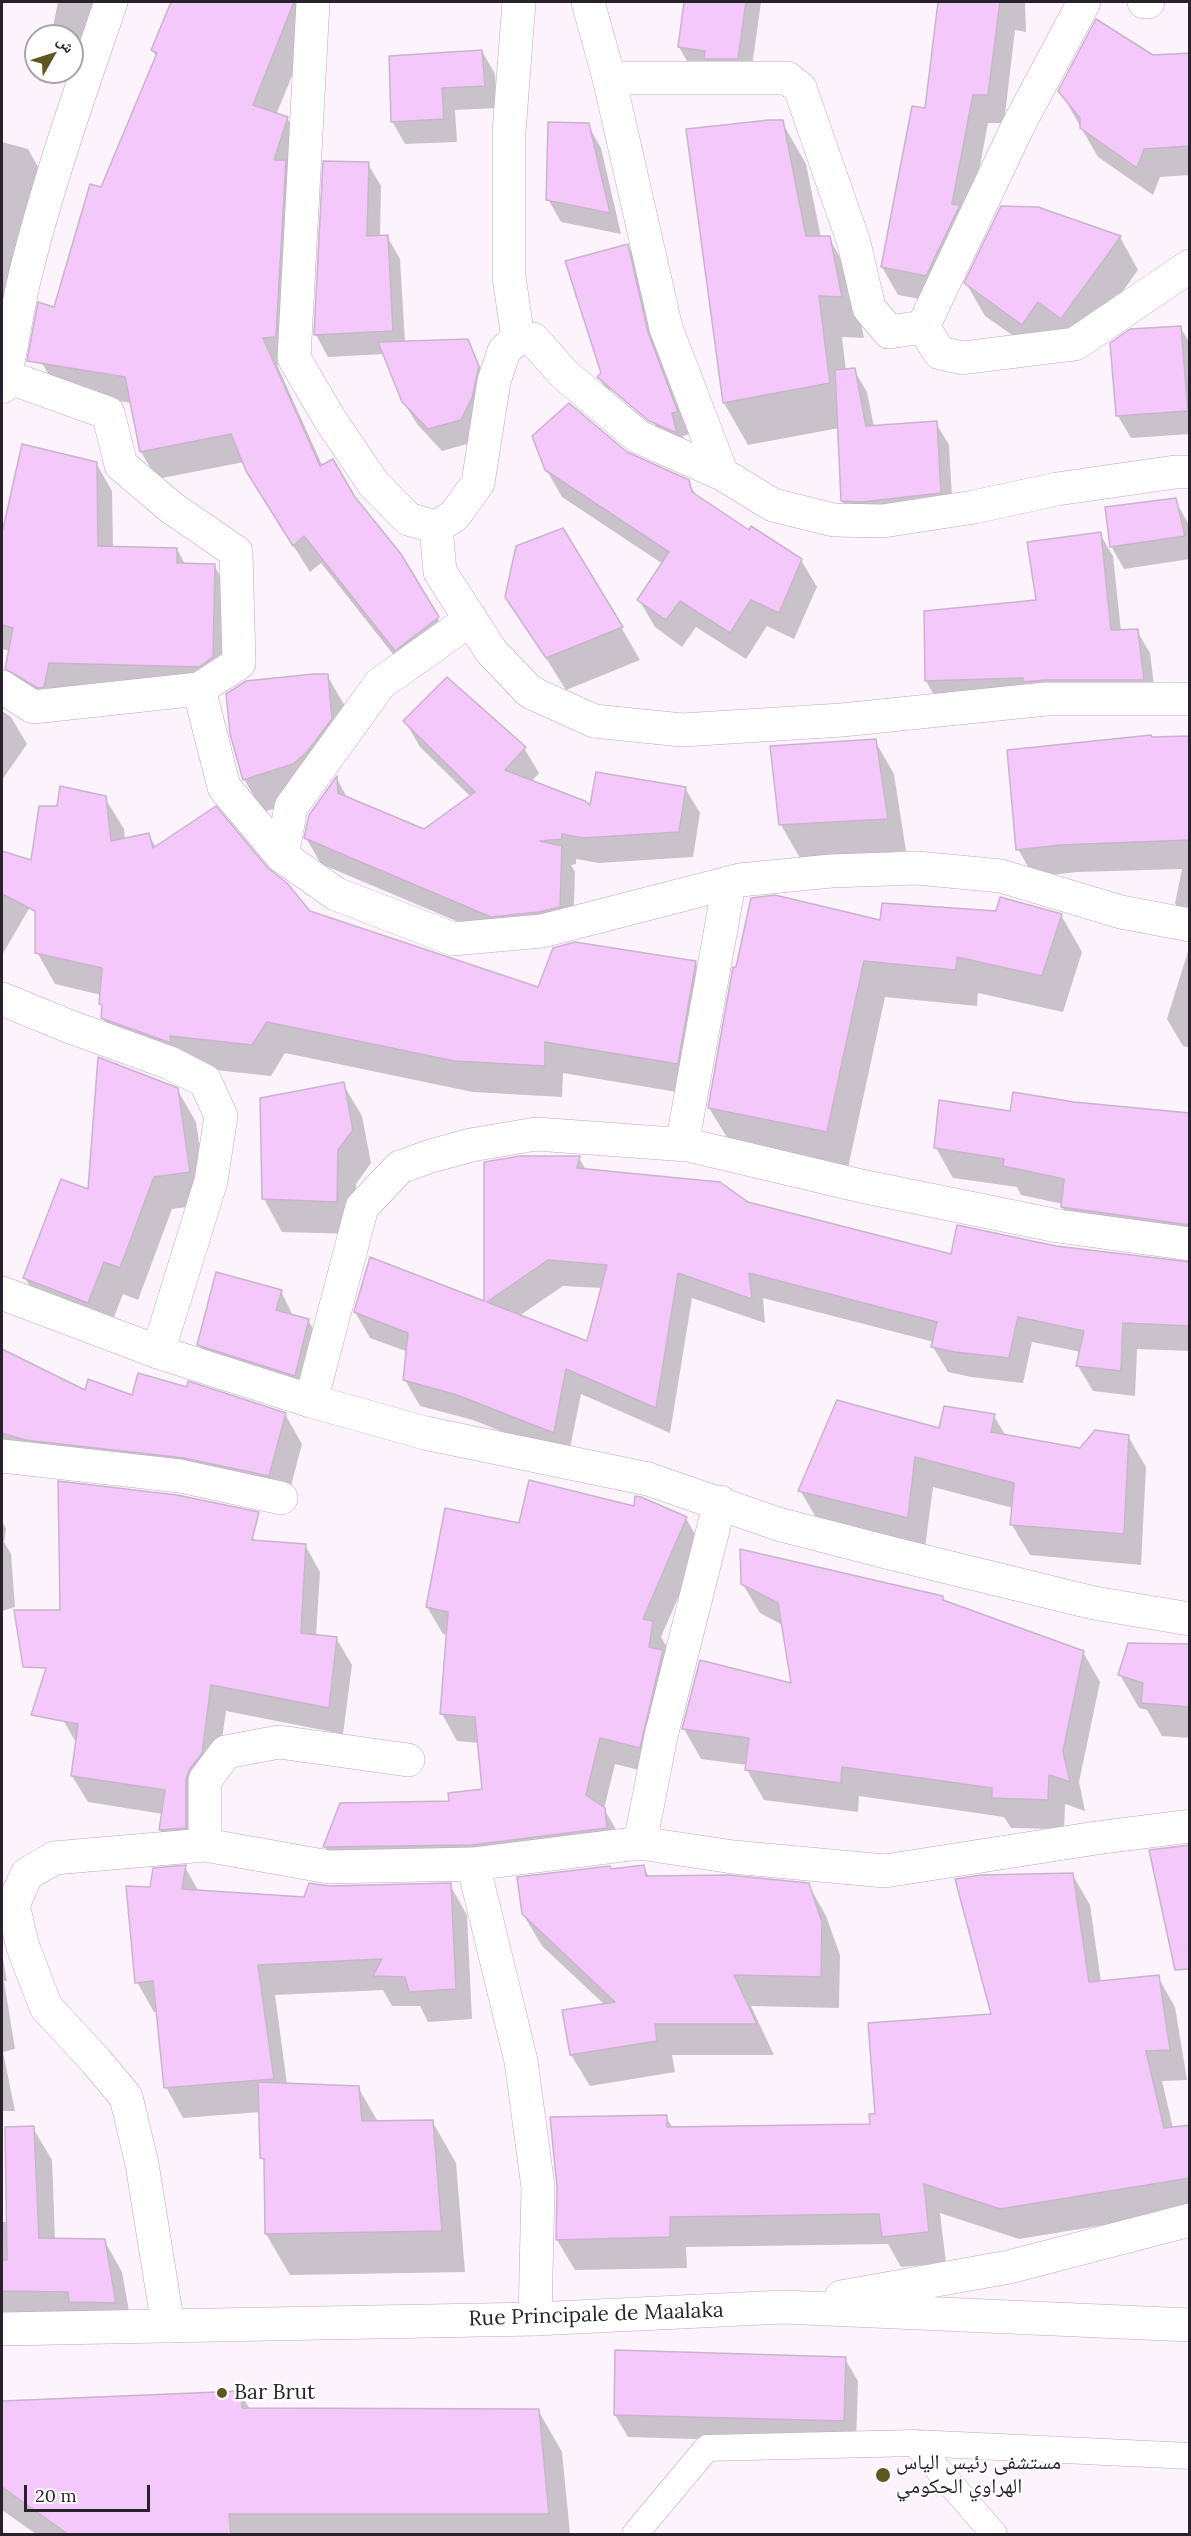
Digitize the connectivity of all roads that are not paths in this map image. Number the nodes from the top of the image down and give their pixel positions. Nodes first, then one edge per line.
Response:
1 (111, 2) edge
2 (313, 2) edge
3 (519, 2) edge
4 (588, 2) edge
5 (1084, 2) edge
6 (609, 78) junction
7 (1190, 266) edge
8 (13, 276) edge
9 (923, 327) junction
10 (518, 338) junction
11 (3, 382) edge
12 (1190, 472) edge
13 (723, 474) junction
14 (436, 527) junction
15 (471, 619) junction
16 (2, 687) edge
17 (199, 689) junction
18 (1190, 699) edge
19 (282, 856) junction
20 (729, 884) junction
21 (1190, 925) edge
22 (2, 999) edge
23 (682, 1145) junction
24 (1190, 1244) edge
25 (2, 1293) edge
26 (158, 1352) junction
27 (311, 1401) junction
28 (2, 1456) edge
29 (281, 1498) dead end
30 (720, 1502) junction
31 (1190, 1618) edge
32 (408, 1760) dead end
33 (1190, 1826) edge
34 (640, 1842) junction
35 (205, 1845) junction
36 (472, 1864) junction
37 (1190, 2220) edge
38 (783, 2307) junction
39 (535, 2319) junction
40 (1190, 2325) edge
41 (168, 2326) junction
42 (2, 2329) edge
43 (915, 2444) junction
44 (1190, 2456) edge
45 (635, 2535) edge
46 (994, 2535) edge

1 - 8 street
2 - 14 street
3 - 10 street
4 - 6 street
5 - 9 street
6 - 9 street
6 - 13 street
7 - 9 street
8 - 11 street
10 - 13 street
10 - 14 street
11 - 17 street
12 - 13 street
14 - 15 street
15 - 18 street
15 - 19 street
16 - 17 street
17 - 19 street
19 - 20 street
20 - 21 street
20 - 23 street
22 - 26 street
23 - 24 street
23 - 27 street
25 - 26 street
26 - 27 street
27 - 30 street
28 - 29 street
30 - 31 street
30 - 34 street
32 - 35 street
33 - 34 street
34 - 36 street
35 - 36 street
35 - 41 street
36 - 39 street
37 - 38 street
38 - 39 street, Rue Principale de Maalaka
38 - 40 street, Rue Principale de Maalaka
39 - 41 street, Rue Principale de Maalaka
41 - 42 street, Rue Principale de Maalaka
43 - 44 lane
43 - 45 lane
43 - 46 lane

